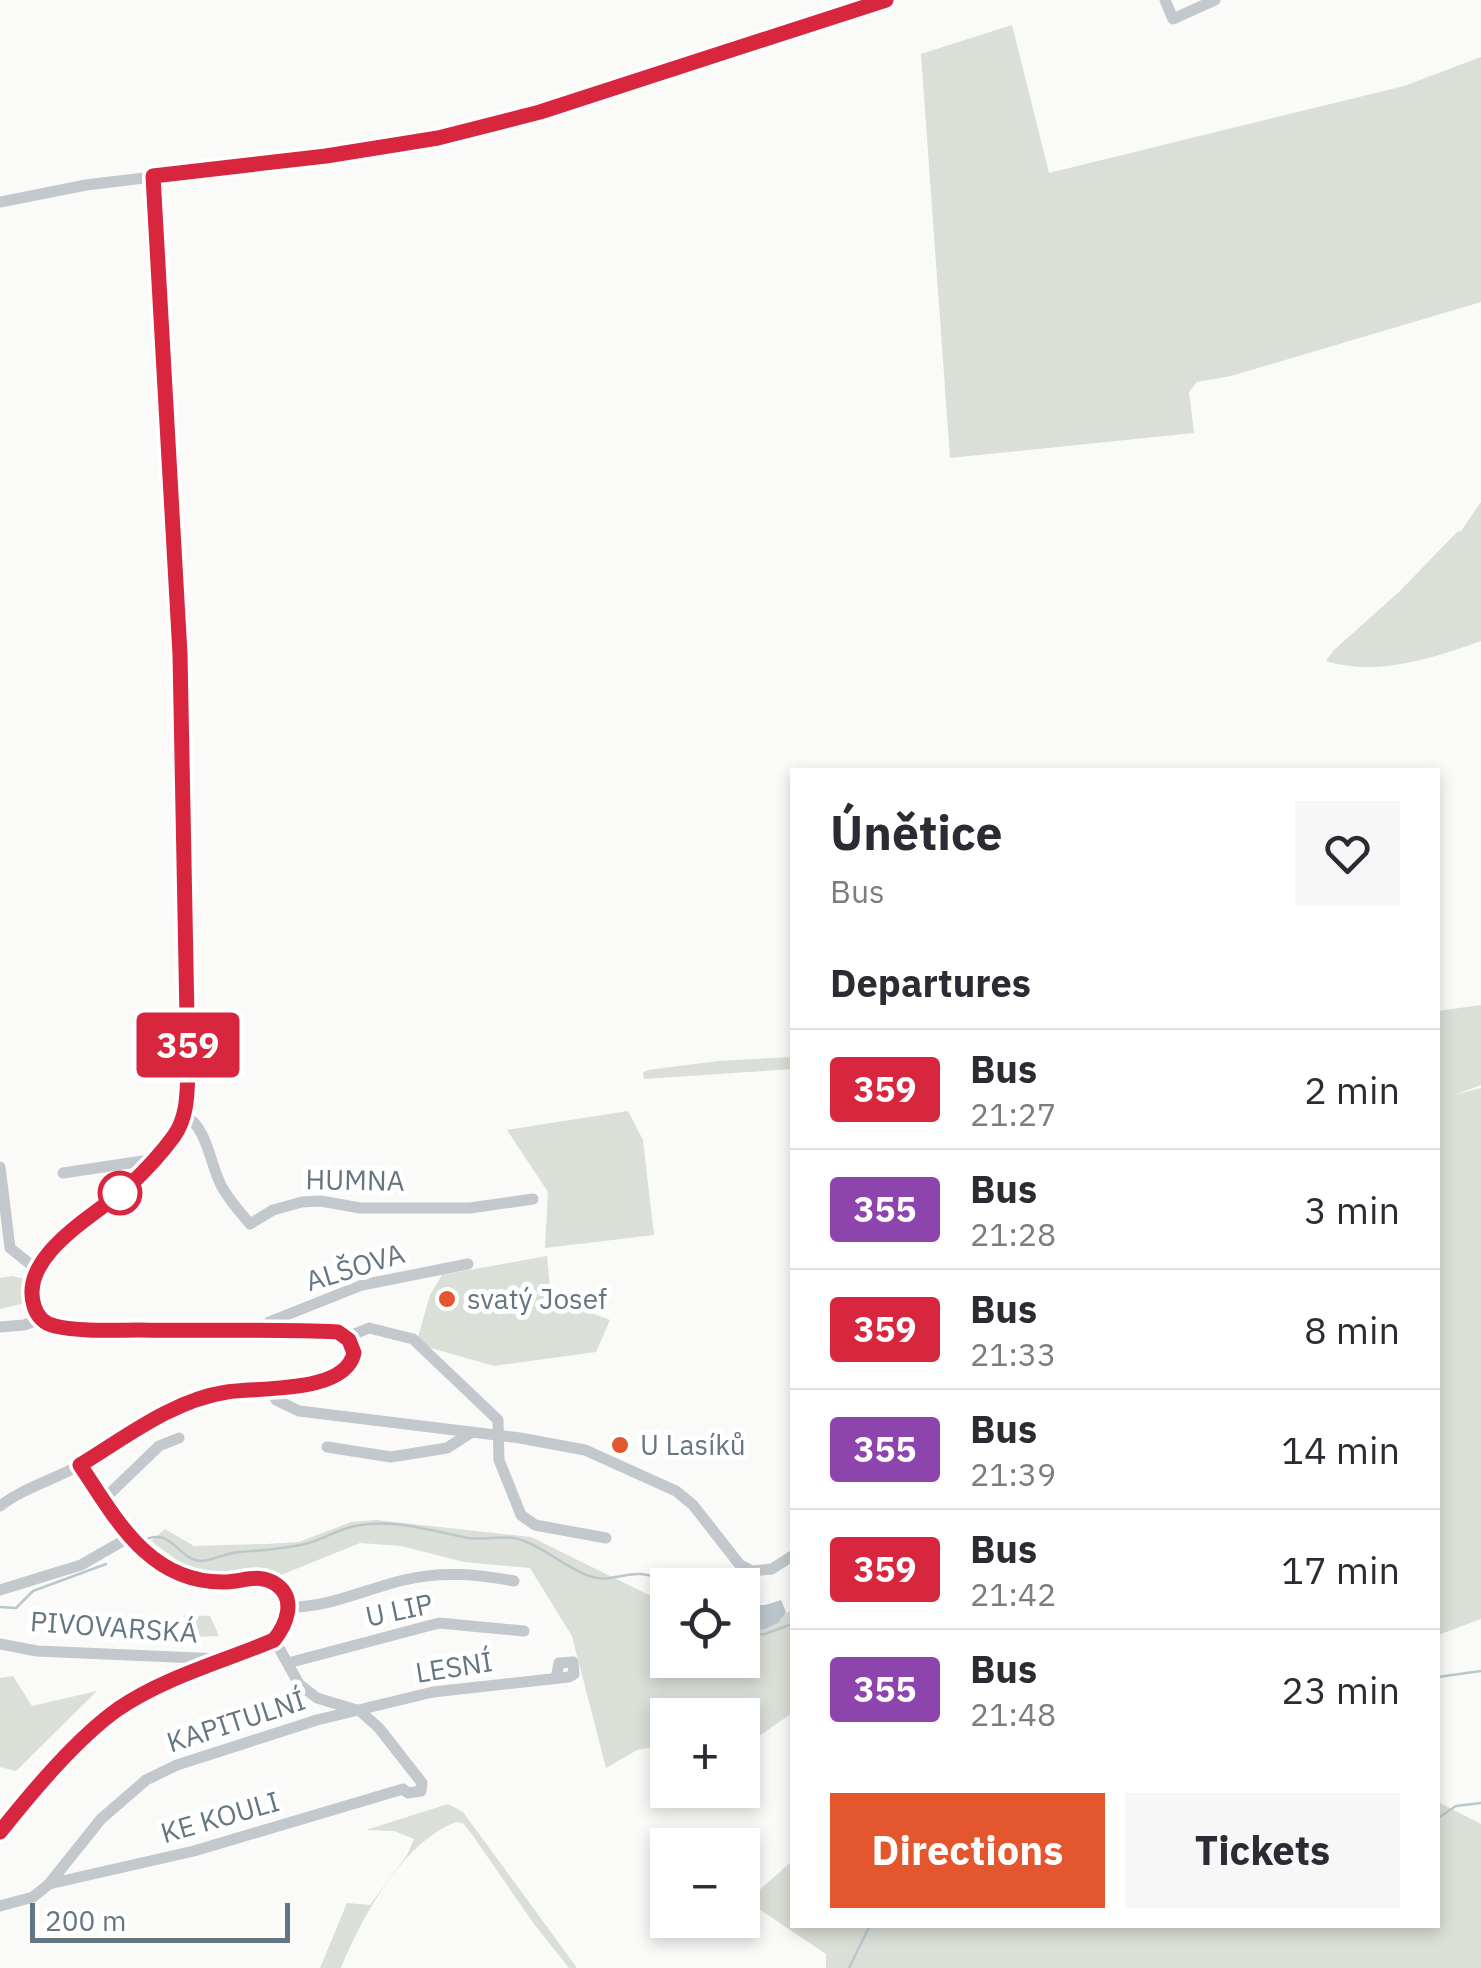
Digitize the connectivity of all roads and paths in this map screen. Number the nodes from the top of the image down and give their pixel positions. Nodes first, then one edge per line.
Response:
1 (886, 0) edge
2 (1164, 0) edge
3 (1215, 0) edge
4 (153, 176) junction
5 (0, 202) edge
6 (184, 1115) junction
7 (156, 1158) junction
8 (0, 1167) edge
9 (62, 1172) dead end
10 (533, 1199) dead end
11 (468, 1264) dead end
12 (39, 1271) junction
13 (41, 1319) junction
14 (0, 1327) edge
15 (264, 1332) junction
16 (347, 1337) junction
17 (276, 1400) dead end
18 (472, 1432) junction
19 (498, 1435) junction
20 (179, 1438) dead end
21 (327, 1446) dead end
22 (80, 1465) junction
23 (103, 1500) junction
24 (0, 1506) edge
25 (128, 1538) junction
26 (606, 1538) dead end
27 (790, 1557) edge
28 (514, 1581) dead end
29 (2, 1592) edge
30 (289, 1607) junction
31 (524, 1630) dead end
32 (274, 1640) junction
33 (0, 1644) edge
34 (225, 1659) junction
35 (288, 1663) junction
36 (556, 1678) dead end
37 (317, 1698) junction
38 (360, 1710) junction
39 (316, 1720) junction
40 (0, 1832) edge
41 (48, 1884) junction
42 (0, 1906) edge

1 - 4 street
2 - 3 street
4 - 5 street
4 - 6 street
6 - 7 street
6 - 10 street, HUMNA
7 - 9 street
7 - 12 street
8 - 12 street
11 - 15 street, ALŠOVA
12 - 13 street
13 - 14 street
13 - 15 street
15 - 16 street
16 - 19 street
16 - 22 street
17 - 18 street
18 - 19 street
18 - 21 street
19 - 26 street
19 - 27 street
20 - 23 street
22 - 23 street
22 - 24 street
23 - 25 street
25 - 29 street
25 - 30 street
28 - 30 street
30 - 32 street
31 - 35 street, U LIP
32 - 34 street
32 - 35 street
33 - 34 street, PIVOVARSKÁ
34 - 40 street
35 - 37 street
36 - 38 street, LESNÍ
37 - 38 street
37 - 39 street
38 - 39 street, KAPITULNÍ
38 - 41 street, KE KOULI
39 - 41 street, KAPITULNÍ
41 - 42 street, KAPITULNÍ

